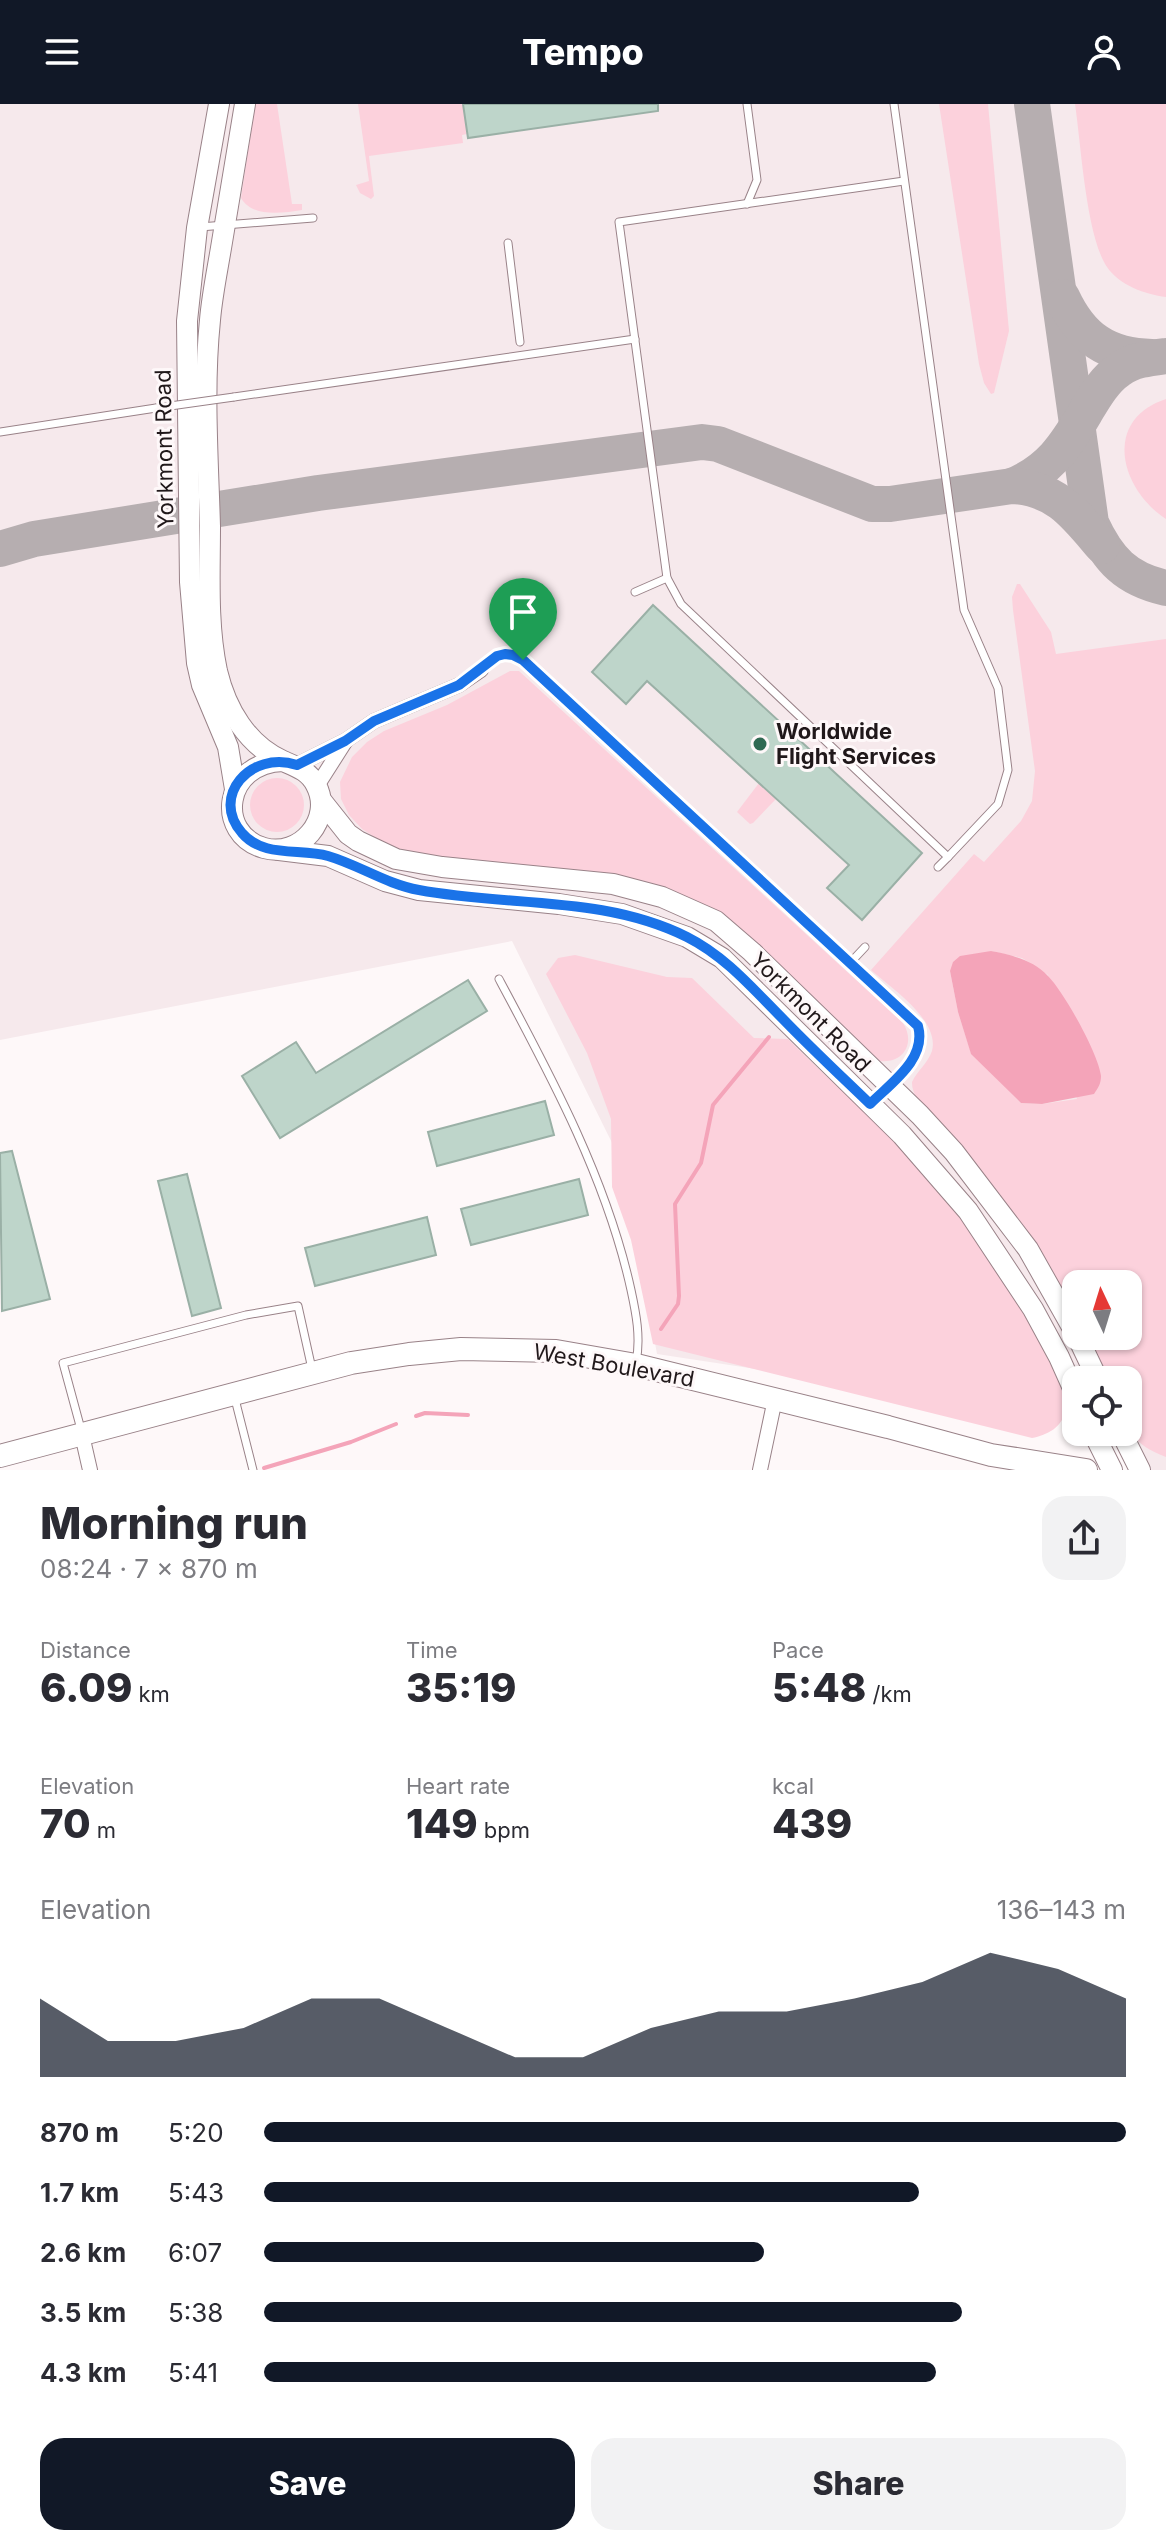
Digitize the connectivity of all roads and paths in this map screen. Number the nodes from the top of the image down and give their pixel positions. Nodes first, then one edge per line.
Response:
1 (219, 104) edge
2 (245, 104) edge
3 (747, 104) edge
4 (894, 104) edge
5 (904, 181) junction
6 (747, 204) junction
7 (313, 218) dead end
8 (225, 226) junction
9 (197, 228) junction
10 (508, 243) dead end
11 (635, 339) junction
12 (520, 342) dead end
13 (0, 432) edge
14 (667, 578) junction
15 (635, 592) dead end
16 (481, 670) joint
17 (345, 741) junction
18 (290, 763) junction
19 (235, 789) junction
20 (319, 793) junction
21 (279, 850) junction
22 (948, 857) junction
23 (938, 867) dead end
24 (865, 947) dead end
25 (850, 963) junction
26 (499, 979) dead end
27 (889, 1085) junction
28 (870, 1104) junction
29 (1062, 1310) edge
30 (636, 1365) junction
31 (1063, 1366) edge
32 (313, 1372) junction
33 (233, 1393) junction
34 (775, 1399) junction
35 (82, 1435) junction
36 (1100, 1446) edge
37 (1128, 1446) edge
38 (0, 1456) edge
39 (90, 1470) edge
40 (253, 1470) edge
41 (760, 1470) edge
42 (1086, 1470) edge
43 (1112, 1470) edge
44 (1140, 1470) edge

1 - 9 street, Yorkmont Road
2 - 8 street, Yorkmont Road
3 - 6 lane
4 - 5 lane
5 - 6 lane
5 - 22 lane
6 - 11 lane
7 - 8 lane
8 - 9 lane
8 - 18 street, Yorkmont Road
9 - 19 street, Yorkmont Road
10 - 12 lane
11 - 13 lane, bridge
11 - 14 lane
14 - 15 lane
14 - 22 lane
16 - 17 street
16 - 25 lane
17 - 18 street
17 - 20 street
18 - 19 street
18 - 20 street, Yorkmont Road
19 - 21 street, Yorkmont Road
20 - 21 street
20 - 27 street, Yorkmont Road
21 - 28 street, Yorkmont Road
22 - 23 lane
24 - 25 lane
25 - 27 lane
26 - 30 lane
27 - 28 street
27 - 29 street, Yorkmont Road
28 - 31 street, Yorkmont Road
30 - 32 main road, West Boulevard
30 - 34 main road, West Boulevard
32 - 33 main road, West Boulevard
32 - 35 lane
33 - 35 main road, West Boulevard
33 - 40 lane
34 - 41 street
34 - 42 main road, West Boulevard
35 - 38 main road, West Boulevard
35 - 39 street
36 - 43 street
37 - 44 street

